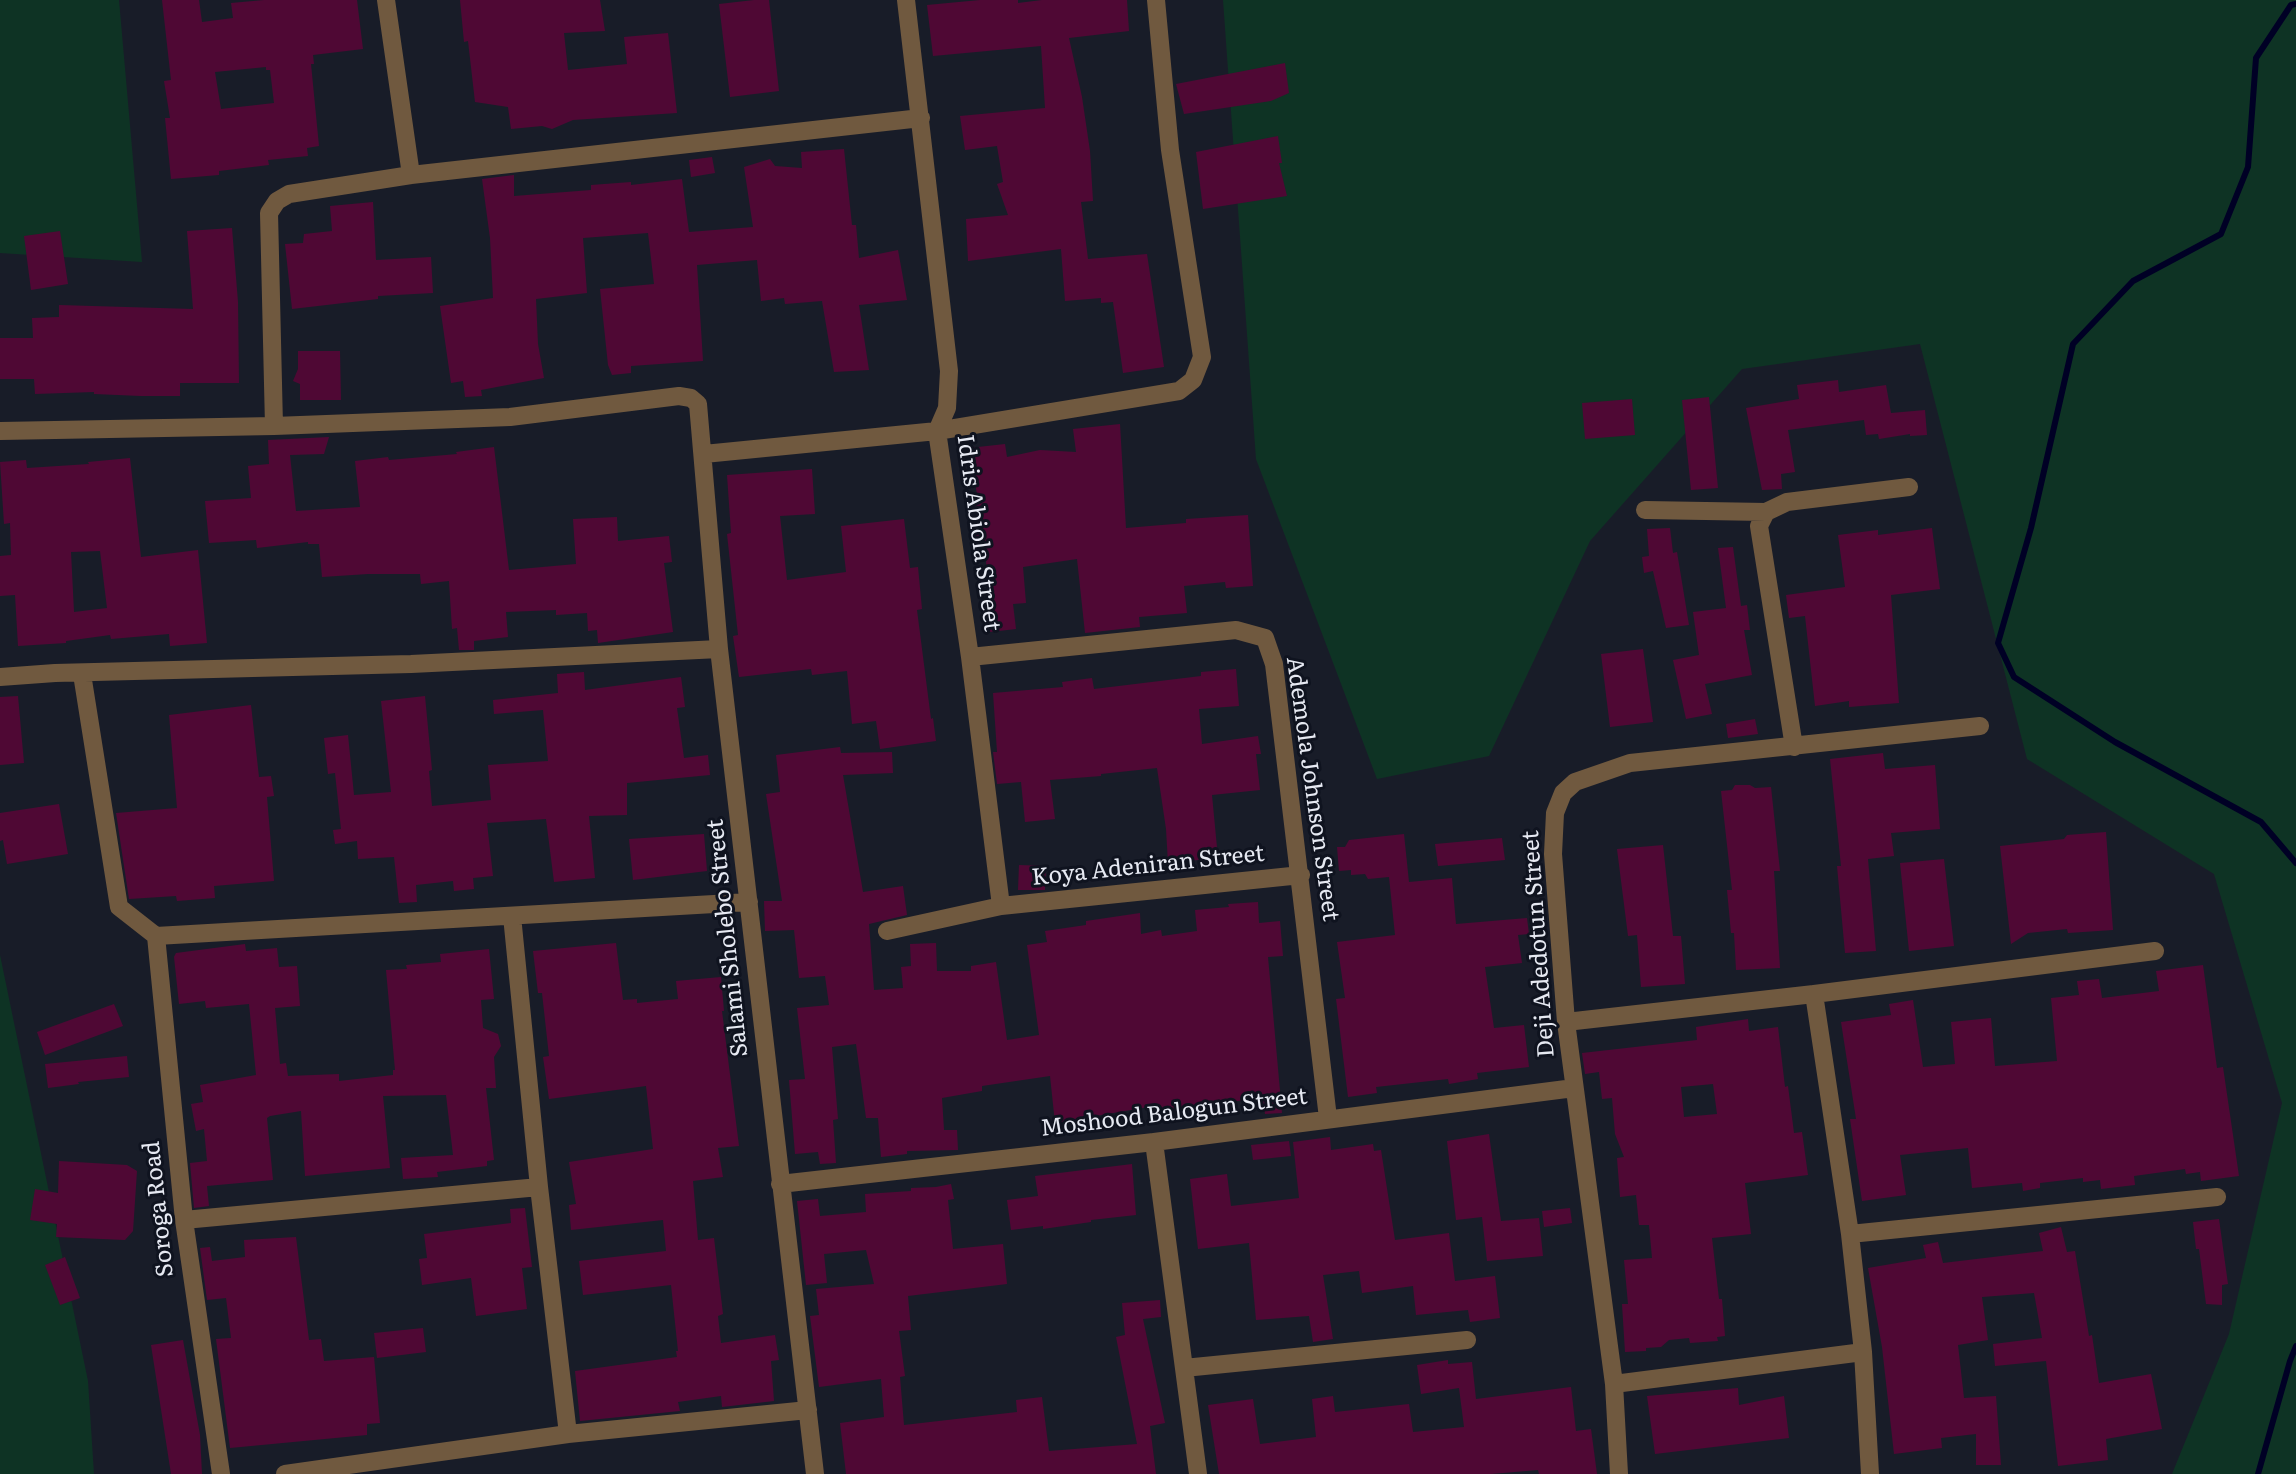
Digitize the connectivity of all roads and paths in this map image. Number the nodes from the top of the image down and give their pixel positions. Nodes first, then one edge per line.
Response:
1 (386, 0) edge
2 (906, 0) edge
3 (1156, 0) edge
4 (921, 118) junction
5 (411, 175) junction
6 (274, 426) junction
7 (0, 431) edge
8 (937, 431) junction
9 (704, 454) junction
10 (1909, 487) dead end
11 (1645, 510) dead end
12 (1766, 512) junction
13 (719, 649) junction
14 (970, 657) junction
15 (82, 674) junction
16 (0, 677) edge
17 (1980, 726) dead end
18 (1794, 747) junction
19 (1301, 875) junction
20 (749, 902) junction
21 (1001, 906) junction
22 (512, 916) junction
23 (887, 931) dead end
24 (156, 936) junction
25 (2155, 951) dead end
26 (1814, 994) junction
27 (1566, 1022) junction
28 (1574, 1088) junction
29 (1328, 1118) junction
30 (1154, 1142) junction
31 (780, 1184) junction
32 (539, 1186) junction
33 (2217, 1197) dead end
34 (184, 1220) junction
35 (1850, 1234) junction
36 (1467, 1340) dead end
37 (1863, 1352) junction
38 (1184, 1368) junction
39 (1614, 1384) junction
40 (808, 1410) junction
41 (568, 1434) junction
42 (222, 1474) edge
43 (285, 1474) edge
44 (815, 1474) edge
45 (1198, 1474) edge
46 (1619, 1474) edge
47 (1870, 1474) edge
48 (1883, 1474) edge

1 - 5 street
2 - 4 street, Idris Abiola Street
3 - 8 street
4 - 5 street
4 - 8 street, Idris Abiola Street
5 - 6 street
6 - 7 street
6 - 9 street, Salami Sholebo Street
8 - 9 street
8 - 14 street, Idris Abiola Street
8 - 21 street
9 - 13 street, Salami Sholebo Street
10 - 12 street
11 - 12 street
12 - 18 street
13 - 15 street
13 - 20 street, Salami Sholebo Street
14 - 19 street, Ademola Johnson Street
14 - 21 street, Idris Abiola Street
15 - 16 street
15 - 24 street
17 - 18 street, Deji Adedotun Street
18 - 27 street, Deji Adedotun Street
19 - 21 street, Koya Adeniran Street
19 - 29 street, Ademola Johnson Street
20 - 22 street
20 - 31 street, Salami Sholebo Street
21 - 23 street, Koya Adeniran Street
22 - 24 street
22 - 32 street
24 - 34 street, Soroga Road
25 - 26 street
26 - 27 street
26 - 35 street
27 - 28 street, Deji Adedotun Street
28 - 29 street, Moshood Balogun Street
28 - 39 street, Deji Adedotun Street
29 - 30 street, Moshood Balogun Street
30 - 31 street, Moshood Balogun Street
30 - 38 street
31 - 40 street, Salami Sholebo Street
32 - 34 street
32 - 41 street
33 - 35 street
34 - 42 street, Soroga Road
35 - 37 street
36 - 38 street
37 - 39 street
37 - 47 street
38 - 45 street
39 - 46 street, Deji Adedotun Street
40 - 41 street
40 - 44 street, Salami Sholebo Street
41 - 43 street
47 - 48 street

